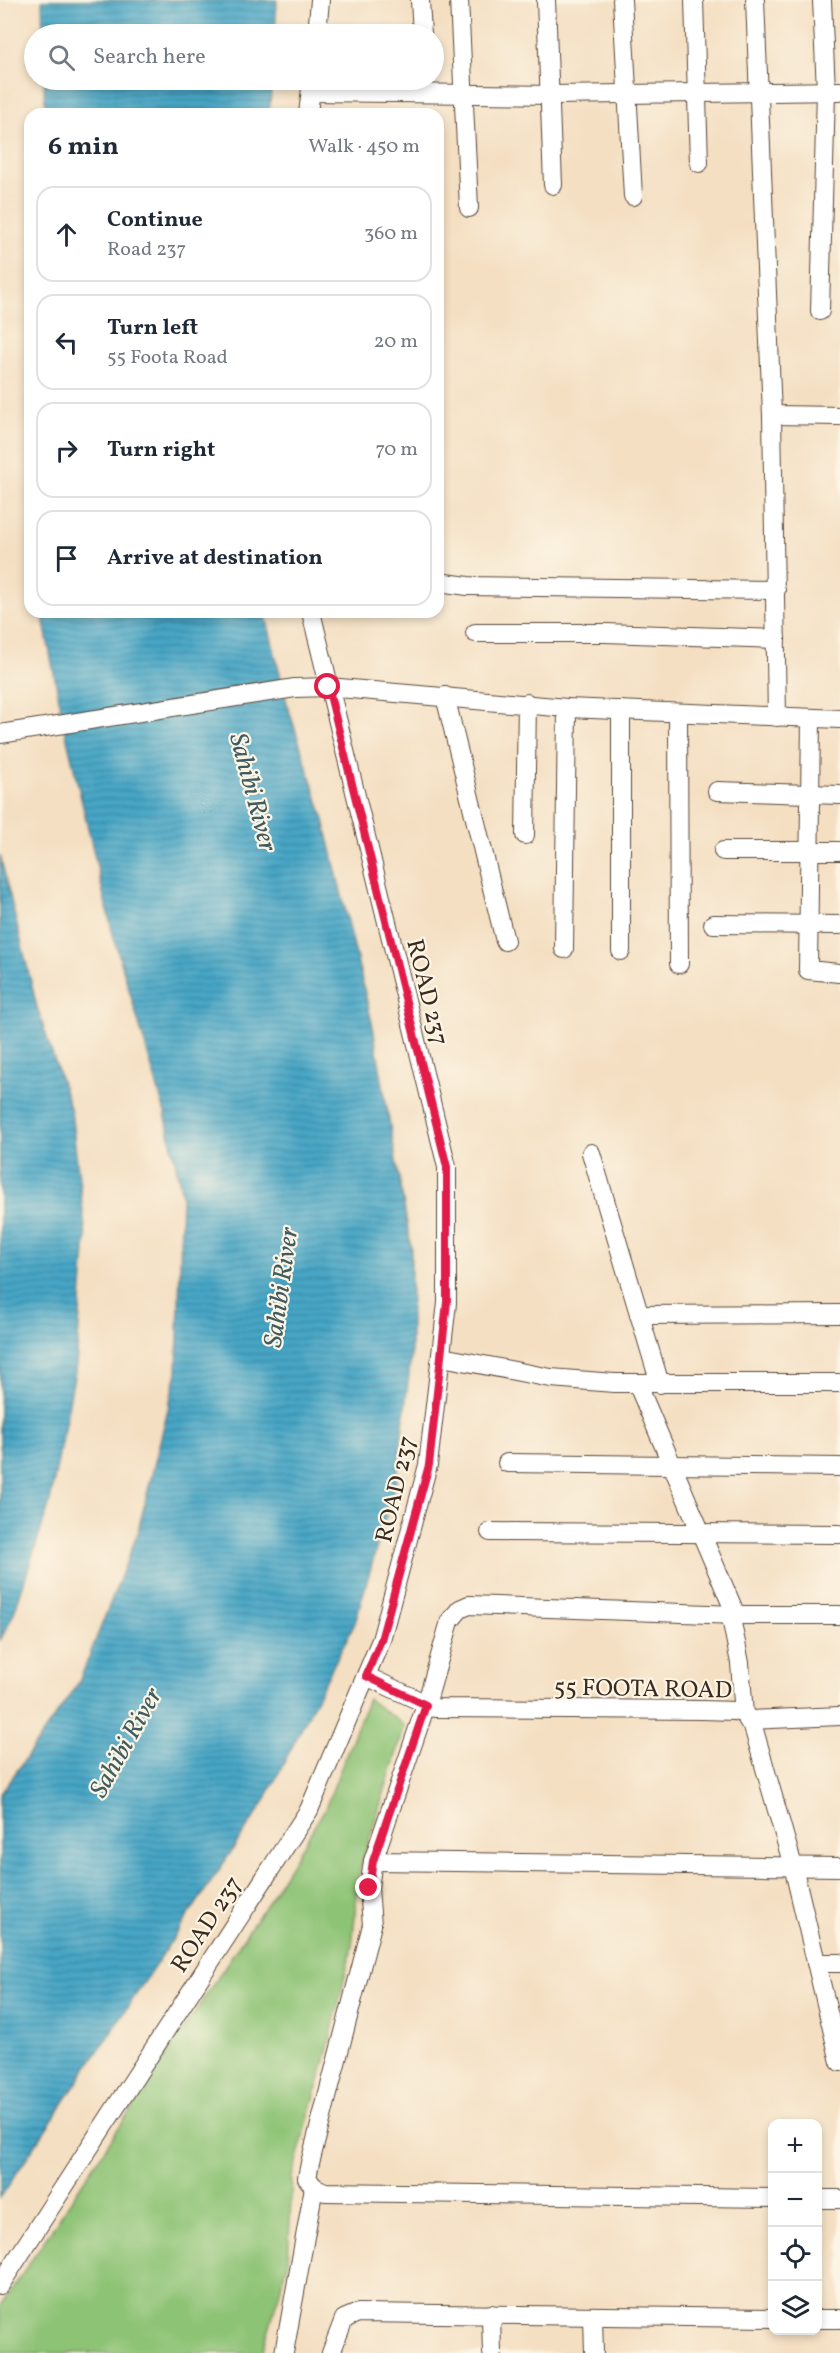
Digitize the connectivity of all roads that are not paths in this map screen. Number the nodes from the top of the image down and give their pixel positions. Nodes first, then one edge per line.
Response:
1 (320, 0) edge
2 (420, 0) edge
3 (459, 0) edge
4 (546, 0) edge
5 (622, 0) edge
6 (694, 0) edge
7 (755, 0) edge
8 (822, 0) edge
9 (317, 24) edge
10 (421, 24) edge
11 (311, 90) edge
12 (443, 90) edge
13 (833, 91) edge
14 (758, 92) junction
15 (698, 93) junction
16 (465, 94) junction
17 (628, 94) junction
18 (552, 95) junction
19 (309, 108) edge
20 (699, 163) dead end
21 (553, 185) dead end
22 (633, 196) dead end
23 (469, 208) dead end
24 (820, 311) dead end
25 (772, 415) junction
26 (840, 416) edge
27 (444, 583) edge
28 (776, 590) junction
29 (312, 618) edge
30 (475, 633) dead end
31 (776, 639) junction
32 (328, 687) junction
33 (446, 696) junction
34 (527, 703) junction
35 (567, 708) junction
36 (621, 710) junction
37 (678, 713) junction
38 (777, 717) junction
39 (811, 718) junction
40 (840, 718) edge
41 (0, 734) edge
42 (717, 791) dead end
43 (810, 795) junction
44 (840, 795) edge
45 (525, 835) dead end
46 (723, 850) dead end
47 (808, 851) junction
48 (840, 851) edge
49 (713, 924) dead end
50 (807, 924) junction
51 (840, 925) edge
52 (506, 941) dead end
53 (564, 949) dead end
54 (621, 951) dead end
55 (679, 964) dead end
56 (839, 973) edge
57 (591, 1153) dead end
58 (840, 1314) edge
59 (639, 1315) junction
60 (442, 1357) junction
61 (637, 1383) junction
62 (840, 1383) edge
63 (660, 1384) junction
64 (507, 1463) dead end
65 (672, 1465) junction
66 (840, 1467) edge
67 (490, 1532) dead end
68 (701, 1533) junction
69 (840, 1534) edge
70 (733, 1614) junction
71 (840, 1615) edge
72 (366, 1676) junction
73 (426, 1705) junction
74 (840, 1716) edge
75 (747, 1718) junction
76 (373, 1861) junction
77 (793, 1866) junction
78 (840, 1867) edge
79 (816, 1963) junction
80 (840, 1963) edge
81 (840, 2062) edge
82 (314, 2187) junction
83 (768, 2198) edge
84 (822, 2199) edge
85 (840, 2199) edge
86 (0, 2285) edge
87 (491, 2314) junction
88 (593, 2316) junction
89 (768, 2318) edge
90 (822, 2319) edge
91 (840, 2319) edge
92 (284, 2353) edge
93 (331, 2353) edge
94 (492, 2353) edge
95 (594, 2353) edge

1 - 9 street
2 - 10 street
3 - 16 street
4 - 18 street
5 - 17 street
6 - 15 street
7 - 14 street
8 - 13 street
11 - 19 street
12 - 16 street
13 - 14 street
13 - 24 street
14 - 15 street
14 - 25 street
15 - 17 street
15 - 20 street
16 - 18 street
16 - 23 street
17 - 18 street
17 - 22 street
18 - 21 street
25 - 26 street
25 - 28 street
27 - 28 street
28 - 31 street
29 - 32 street, ROAD 237
30 - 31 street
31 - 38 street
32 - 33 street
32 - 41 street
32 - 60 street, ROAD 237
33 - 34 street
33 - 52 street
34 - 35 street
34 - 45 street
35 - 36 street
35 - 53 street
36 - 37 street
36 - 54 street
37 - 38 street
37 - 55 street
38 - 39 street
39 - 40 street
39 - 43 street
42 - 43 street
43 - 44 street
43 - 47 street
46 - 47 street
47 - 48 street
47 - 50 street
49 - 50 street
50 - 51 street
50 - 56 street
57 - 59 street
58 - 59 street
59 - 63 street
60 - 61 street
60 - 72 street, ROAD 237
61 - 63 street
61 - 65 street
62 - 63 street
64 - 65 street
65 - 66 street
65 - 68 street
67 - 68 street
68 - 69 street
68 - 70 street
70 - 71 street
70 - 73 street
70 - 75 street
72 - 73 street, 55 FOOTA ROAD
72 - 86 street, ROAD 237
73 - 75 street, 55 FOOTA ROAD
73 - 76 street
74 - 75 street
75 - 77 street, 55 FOOTA ROAD
76 - 77 street
76 - 82 street
77 - 78 street
77 - 79 street, 55 FOOTA ROAD
79 - 80 street
79 - 81 street, 55 FOOTA ROAD
82 - 83 street
82 - 92 street
84 - 85 street
87 - 88 street
87 - 93 street
87 - 94 street
88 - 89 street
88 - 95 street
90 - 91 street

